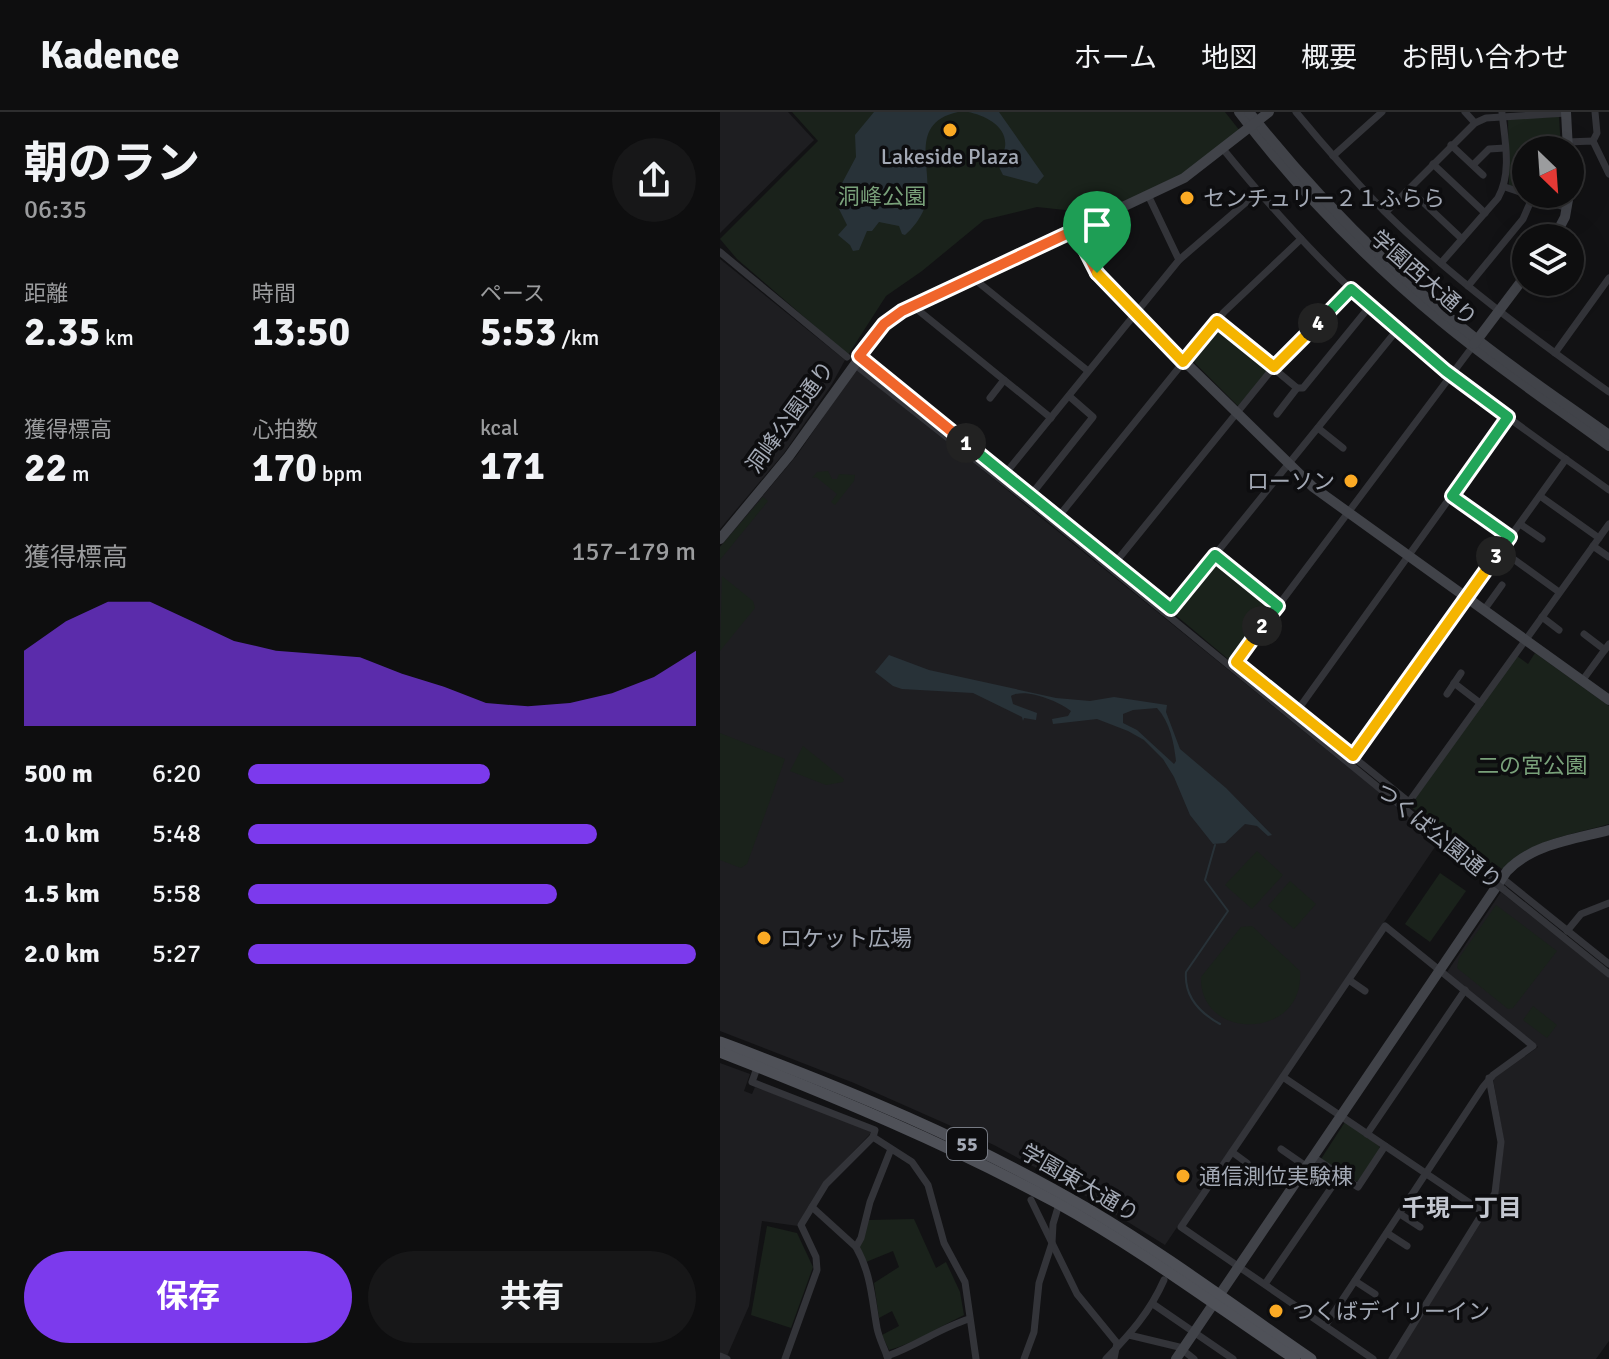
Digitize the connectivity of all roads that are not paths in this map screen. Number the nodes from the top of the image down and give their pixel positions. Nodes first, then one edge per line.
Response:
1 (1239, 112) edge
2 (1249, 112) edge
3 (1269, 112) edge
4 (1296, 112) edge
5 (1382, 112) edge
6 (1465, 112) edge
7 (1595, 112) edge
8 (1566, 113) edge
9 (1503, 114) edge
10 (1475, 123) junction
11 (1254, 125) junction
12 (1567, 136) edge
13 (1593, 141) junction
14 (1584, 143) edge
15 (1451, 145) junction
16 (1505, 148) junction
17 (1223, 149) junction
18 (1333, 156) junction
19 (1433, 164) junction
20 (1473, 165) junction
21 (1609, 174) edge
22 (1483, 175) dead end
23 (1505, 187) junction
24 (1409, 189) junction
25 (1512, 189) edge
26 (1258, 192) junction
27 (1148, 195) junction
28 (1528, 208) edge
29 (1567, 208) edge
30 (1386, 212) junction
31 (1485, 213) junction
32 (1560, 224) edge
33 (1075, 230) junction
34 (1301, 239) junction
35 (1462, 239) junction
36 (720, 252) edge
37 (1179, 260) junction
38 (1441, 263) junction
39 (973, 278) junction
40 (1609, 278) edge
41 (1468, 286) junction
42 (1351, 289) junction
43 (1512, 294) edge
44 (913, 306) junction
45 (1370, 306) junction
46 (1499, 311) junction
47 (1135, 314) junction
48 (1217, 321) junction
49 (1397, 330) junction
50 (1475, 343) junction
51 (1555, 353) junction
52 (847, 357) dead end
53 (858, 361) junction
54 (1183, 362) junction
55 (1274, 367) junction
56 (1088, 371) junction
57 (1451, 375) junction
58 (1004, 380) junction
59 (1297, 388) junction
60 (1609, 392) edge
61 (1069, 396) junction
62 (990, 398) dead end
63 (1236, 413) junction
64 (1277, 414) dead end
65 (1508, 417) junction
66 (1051, 418) junction
67 (1318, 428) junction
68 (1609, 435) edge
69 (1609, 446) edge
70 (1343, 448) dead end
71 (1566, 459) junction
72 (1289, 465) junction
73 (1005, 474) junction
74 (1609, 490) edge
75 (1031, 495) junction
76 (1452, 496) junction
77 (1540, 496) junction
78 (1347, 513) junction
79 (1059, 516) junction
80 (1520, 524) junction
81 (1609, 524) edge
82 (1510, 537) junction
83 (1599, 538) junction
84 (720, 539) edge
85 (1542, 539) dead end
86 (1593, 546) junction
87 (1501, 550) junction
88 (1215, 555) junction
89 (1409, 557) junction
90 (1609, 557) edge
91 (1115, 563) junction
92 (1502, 585) dead end
93 (1559, 592) junction
94 (1467, 598) junction
95 (1278, 606) junction
96 (1484, 610) junction
97 (1542, 617) junction
98 (1559, 630) dead end
99 (1584, 634) dead end
100 (1525, 640) junction
101 (1607, 647) edge
102 (1461, 673) dead end
103 (1582, 681) junction
104 (1454, 683) junction
105 (1447, 694) dead end
106 (1609, 700) edge
107 (1480, 703) junction
108 (1297, 711) junction
109 (1353, 756) junction
110 (1609, 830) edge
111 (1500, 883) junction
112 (1609, 903) edge
113 (1567, 931) junction
114 (1609, 964) edge
115 (1440, 971) junction
116 (1609, 974) edge
117 (1349, 980) junction
118 (1465, 990) junction
119 (1365, 991) dead end
120 (720, 1042) edge
121 (720, 1052) edge
122 (759, 1062) junction
123 (1283, 1077) junction
124 (1489, 1078) junction
125 (1341, 1117) junction
126 (1367, 1134) junction
127 (873, 1137) junction
128 (1385, 1146) junction
129 (891, 1149) junction
130 (1281, 1149) dead end
131 (1232, 1152) junction
132 (1310, 1162) junction
133 (1247, 1163) dead end
134 (1426, 1174) junction
135 (1340, 1175) junction
136 (1411, 1196) junction
137 (1031, 1200) dead end
138 (1059, 1204) junction
139 (1426, 1206) dead end
140 (812, 1207) junction
141 (1483, 1212) junction
142 (1400, 1214) junction
143 (1420, 1227) dead end
144 (1387, 1233) junction
145 (1052, 1243) junction
146 (1407, 1246) dead end
147 (856, 1247) junction
148 (1239, 1267) junction
149 (1164, 1280) dead end
150 (1355, 1281) junction
151 (1265, 1284) junction
152 (1375, 1294) dead end
153 (1216, 1300) junction
154 (1153, 1304) junction
155 (969, 1319) junction
156 (1325, 1326) junction
157 (1194, 1332) junction
158 (1129, 1335) junction
159 (1117, 1348) junction
160 (1179, 1354) edge
161 (720, 1356) edge
162 (887, 1357) edge
163 (727, 1359) edge
164 (785, 1359) edge
165 (976, 1359) edge
166 (1024, 1359) edge
167 (1106, 1359) edge
168 (1114, 1359) edge
169 (1194, 1359) edge
170 (1233, 1359) edge
171 (1295, 1359) edge
172 (1311, 1359) edge
173 (1373, 1359) edge
174 (1392, 1359) edge

1 - 11 street, 学園西大通り
2 - 11 street, 学園西大通り
3 - 11 street, 洞峰公園通り
4 - 18 street
5 - 18 street
6 - 10 street
7 - 13 street
8 - 9 street
8 - 12 street
9 - 10 street
9 - 16 street
10 - 15 street
11 - 17 street, 洞峰公園通り
11 - 50 street, 学園西大通り
13 - 14 street
13 - 21 street
15 - 19 street
15 - 20 street
16 - 20 street
16 - 23 street
17 - 26 street
17 - 27 street, 洞峰公園通り
18 - 30 street
19 - 24 street
19 - 31 street
20 - 22 street
23 - 25 street
23 - 31 street
24 - 30 street
24 - 35 street
26 - 34 street
26 - 37 street
27 - 33 street, 洞峰公園通り
27 - 37 street
28 - 41 street
29 - 32 street
30 - 38 street
31 - 35 street
33 - 39 street, 洞峰公園通り
33 - 47 street
34 - 42 street
34 - 48 street
35 - 38 street
36 - 52 street
37 - 47 street
38 - 41 street
39 - 44 street, 洞峰公園通り
39 - 56 street
40 - 51 street
41 - 46 street
42 - 45 street
42 - 55 street
43 - 46 street
44 - 53 street, 洞峰公園通り
44 - 58 street
45 - 49 street
45 - 59 street
46 - 50 street
46 - 51 street
47 - 54 street
47 - 56 street
48 - 54 street
48 - 55 street
49 - 57 street
49 - 67 street
50 - 57 street
50 - 68 street, 学園西大通り
50 - 69 street, 学園西大通り
51 - 60 street
53 - 73 street
53 - 84 street, 洞峰公園通り
53 - 111 street, つくば公園通り
54 - 63 street
54 - 79 street
55 - 59 street
55 - 63 street
56 - 61 street
57 - 65 street
57 - 78 street
58 - 62 street
58 - 66 street
59 - 64 street
61 - 66 street
61 - 75 street
63 - 72 street
63 - 91 street
65 - 71 street
65 - 76 street
66 - 73 street
67 - 70 street
67 - 72 street
71 - 74 street
71 - 77 street
72 - 78 street
72 - 88 street
73 - 75 street
75 - 79 street
76 - 82 street
76 - 89 street
77 - 80 street
77 - 83 street
78 - 89 street
78 - 95 street
79 - 91 street
80 - 82 street
80 - 85 street
81 - 83 street
82 - 87 street
83 - 86 street
86 - 90 street
86 - 93 street
87 - 93 street
87 - 94 street
88 - 91 street
88 - 95 street
89 - 94 street
89 - 108 street
92 - 96 street
93 - 97 street
94 - 96 street
94 - 109 street
95 - 108 street
96 - 100 street
97 - 98 street
97 - 100 street
99 - 101 street
100 - 103 street
100 - 107 street
101 - 103 street
102 - 104 street
103 - 106 street
104 - 105 street
104 - 107 street
107 - 109 street
108 - 109 street
110 - 111 street
111 - 113 street
111 - 115 street
111 - 116 street, つくば公園通り
112 - 113 street
113 - 114 street
115 - 117 street
115 - 118 street
115 - 125 street
117 - 119 street
117 - 123 street
118 - 124 street
118 - 126 street
120 - 122 main road, 学園東大通り / 55
121 - 122 main road, 学園東大通り / 55
122 - 127 street
122 - 138 main road, 学園東大通り / 55
122 - 153 main road, 学園東大通り / 55
123 - 125 street
123 - 131 street
124 - 134 street
124 - 141 street
125 - 126 street
125 - 132 street
126 - 128 street
127 - 129 street
127 - 140 street
128 - 134 street
128 - 135 street
129 - 147 street
129 - 155 street
130 - 132 street
131 - 133 street
131 - 148 street
132 - 135 street
132 - 148 street
134 - 136 street
134 - 141 street
135 - 151 street
136 - 139 street
136 - 142 street
137 - 145 street
138 - 145 street
138 - 153 main road, 学園東大通り / 55
140 - 147 street
140 - 164 street
141 - 174 street
142 - 143 street
142 - 144 street
144 - 146 street
144 - 150 street
145 - 159 street
145 - 166 street
147 - 162 street
148 - 151 street
148 - 153 street
149 - 154 street
150 - 152 street
150 - 156 street
151 - 156 street
153 - 157 street
153 - 171 main road, 学園東大通り / 55
153 - 172 main road, 学園東大通り / 55
154 - 157 street
154 - 158 street
155 - 162 street
155 - 165 street
156 - 173 street
157 - 160 street
157 - 170 street
158 - 159 street
158 - 160 street
159 - 167 street
159 - 168 street
160 - 169 street
161 - 163 street

